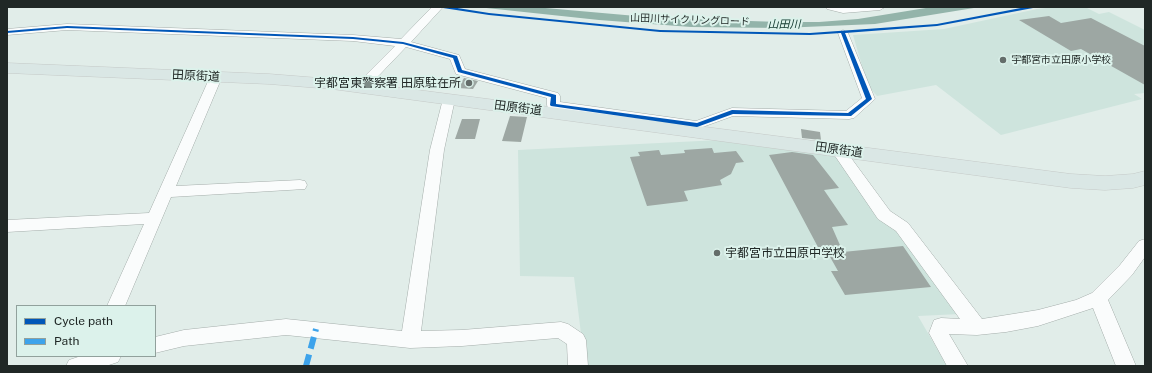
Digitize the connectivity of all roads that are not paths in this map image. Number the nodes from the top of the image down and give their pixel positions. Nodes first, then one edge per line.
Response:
1 (438, 7) edge
2 (831, 7) edge
3 (880, 7) edge
4 (7, 32) edge
5 (843, 33) dead end
6 (403, 43) junction
7 (7, 68) edge
8 (216, 77) junction
9 (361, 87) junction
10 (449, 99) junction
11 (838, 150) junction
12 (1145, 178) edge
13 (300, 185) dead end
14 (166, 192) junction
15 (154, 218) junction
16 (7, 226) edge
17 (1145, 246) edge
18 (1098, 298) junction
19 (116, 305) edge
20 (977, 327) junction
21 (410, 340) junction
22 (156, 345) edge
23 (106, 357) edge
24 (87, 361) edge
25 (578, 366) edge
26 (958, 366) edge
27 (1126, 366) edge

1 - 6 street
2 - 3 street
4 - 6 street
5 - 6 street
6 - 9 street
7 - 8 main road, 田原街道
8 - 9 main road, 田原街道
8 - 14 street
9 - 10 main road, 田原街道
10 - 11 main road, 田原街道
10 - 21 street
11 - 12 main road, 田原街道
11 - 20 street
13 - 14 street
14 - 15 street
15 - 16 street
15 - 19 street
17 - 18 street
18 - 20 street
18 - 27 street
20 - 26 street
21 - 22 street
21 - 25 street
23 - 24 street

